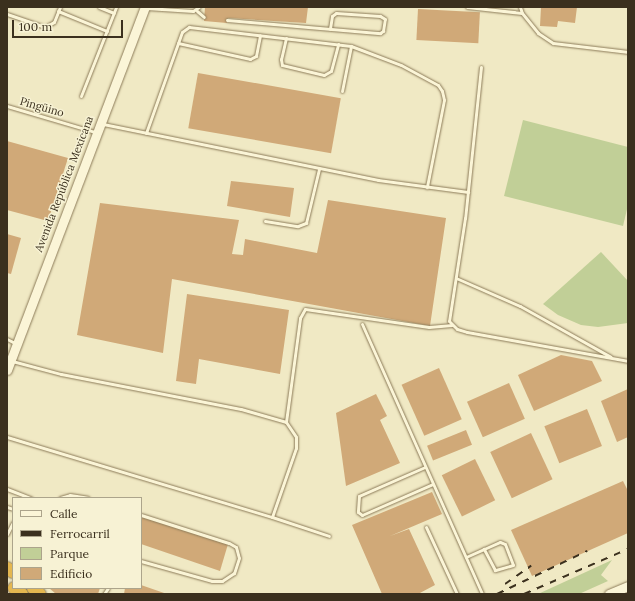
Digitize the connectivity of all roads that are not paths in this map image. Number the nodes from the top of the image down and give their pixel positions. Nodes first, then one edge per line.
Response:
1 (60, 7) edge
2 (99, 7) edge
3 (116, 7) edge
4 (144, 7) edge
5 (199, 7) edge
6 (467, 7) edge
7 (520, 7) edge
8 (58, 11) junction
9 (196, 11) junction
10 (114, 13) junction
11 (522, 13) junction
12 (7, 14) edge
13 (204, 18) dead end
14 (227, 20) dead end
15 (330, 29) junction
16 (107, 31) junction
17 (260, 35) junction
18 (286, 38) junction
19 (178, 42) junction
20 (338, 44) junction
21 (351, 46) junction
22 (628, 52) edge
23 (481, 67) dead end
24 (342, 90) dead end
25 (81, 96) dead end
26 (7, 106) edge
27 (97, 127) junction
28 (146, 134) junction
29 (319, 169) junction
30 (427, 187) junction
31 (468, 192) junction
32 (265, 221) dead end
33 (456, 278) junction
34 (362, 324) dead end
35 (452, 325) junction
36 (7, 339) edge
37 (17, 343) junction
38 (613, 358) junction
39 (628, 360) edge
40 (9, 365) edge
41 (286, 422) junction
42 (7, 437) edge
43 (425, 467) junction
44 (433, 484) junction
45 (7, 489) edge
46 (28, 497) edge
47 (63, 497) edge
48 (82, 497) edge
49 (142, 515) edge
50 (272, 517) junction
51 (12, 524) edge
52 (426, 527) dead end
53 (7, 534) edge
54 (329, 536) dead end
55 (484, 549) junction
56 (466, 557) junction
57 (142, 561) edge
58 (628, 586) edge
59 (457, 594) edge
60 (482, 594) edge
61 (609, 594) edge

1 - 8 lane
2 - 10 lane
3 - 10 lane
4 - 9 lane
4 - 27 street, Avenida República Mexicana
5 - 9 lane
6 - 11 lane
7 - 11 lane
8 - 12 lane
8 - 16 lane
9 - 13 lane
10 - 16 lane
11 - 22 lane
14 - 15 lane
15 - 15 lane
16 - 25 lane
17 - 18 lane
17 - 19 lane
17 - 19 lane
18 - 20 lane
18 - 20 lane
19 - 28 lane
20 - 21 lane
21 - 24 lane
21 - 30 lane
23 - 31 lane
26 - 27 lane, Pingüino
27 - 28 lane, Pingüino
27 - 37 street, Avenida República Mexicana
28 - 29 lane, Pingüino
29 - 30 lane, Pingüino
29 - 32 lane
30 - 31 lane, Pingüino
31 - 33 lane
33 - 35 lane
33 - 38 lane
34 - 43 lane
35 - 38 lane
35 - 41 lane
36 - 37 lane
37 - 40 street, Avenida República Mexicana
38 - 39 lane
40 - 41 lane
41 - 50 lane
42 - 50 lane
43 - 44 lane
43 - 44 lane
44 - 56 lane
45 - 46 lane
47 - 48 lane
49 - 57 lane
50 - 54 lane
51 - 53 lane
52 - 59 lane
55 - 55 lane
55 - 56 lane
56 - 60 lane
58 - 61 street

